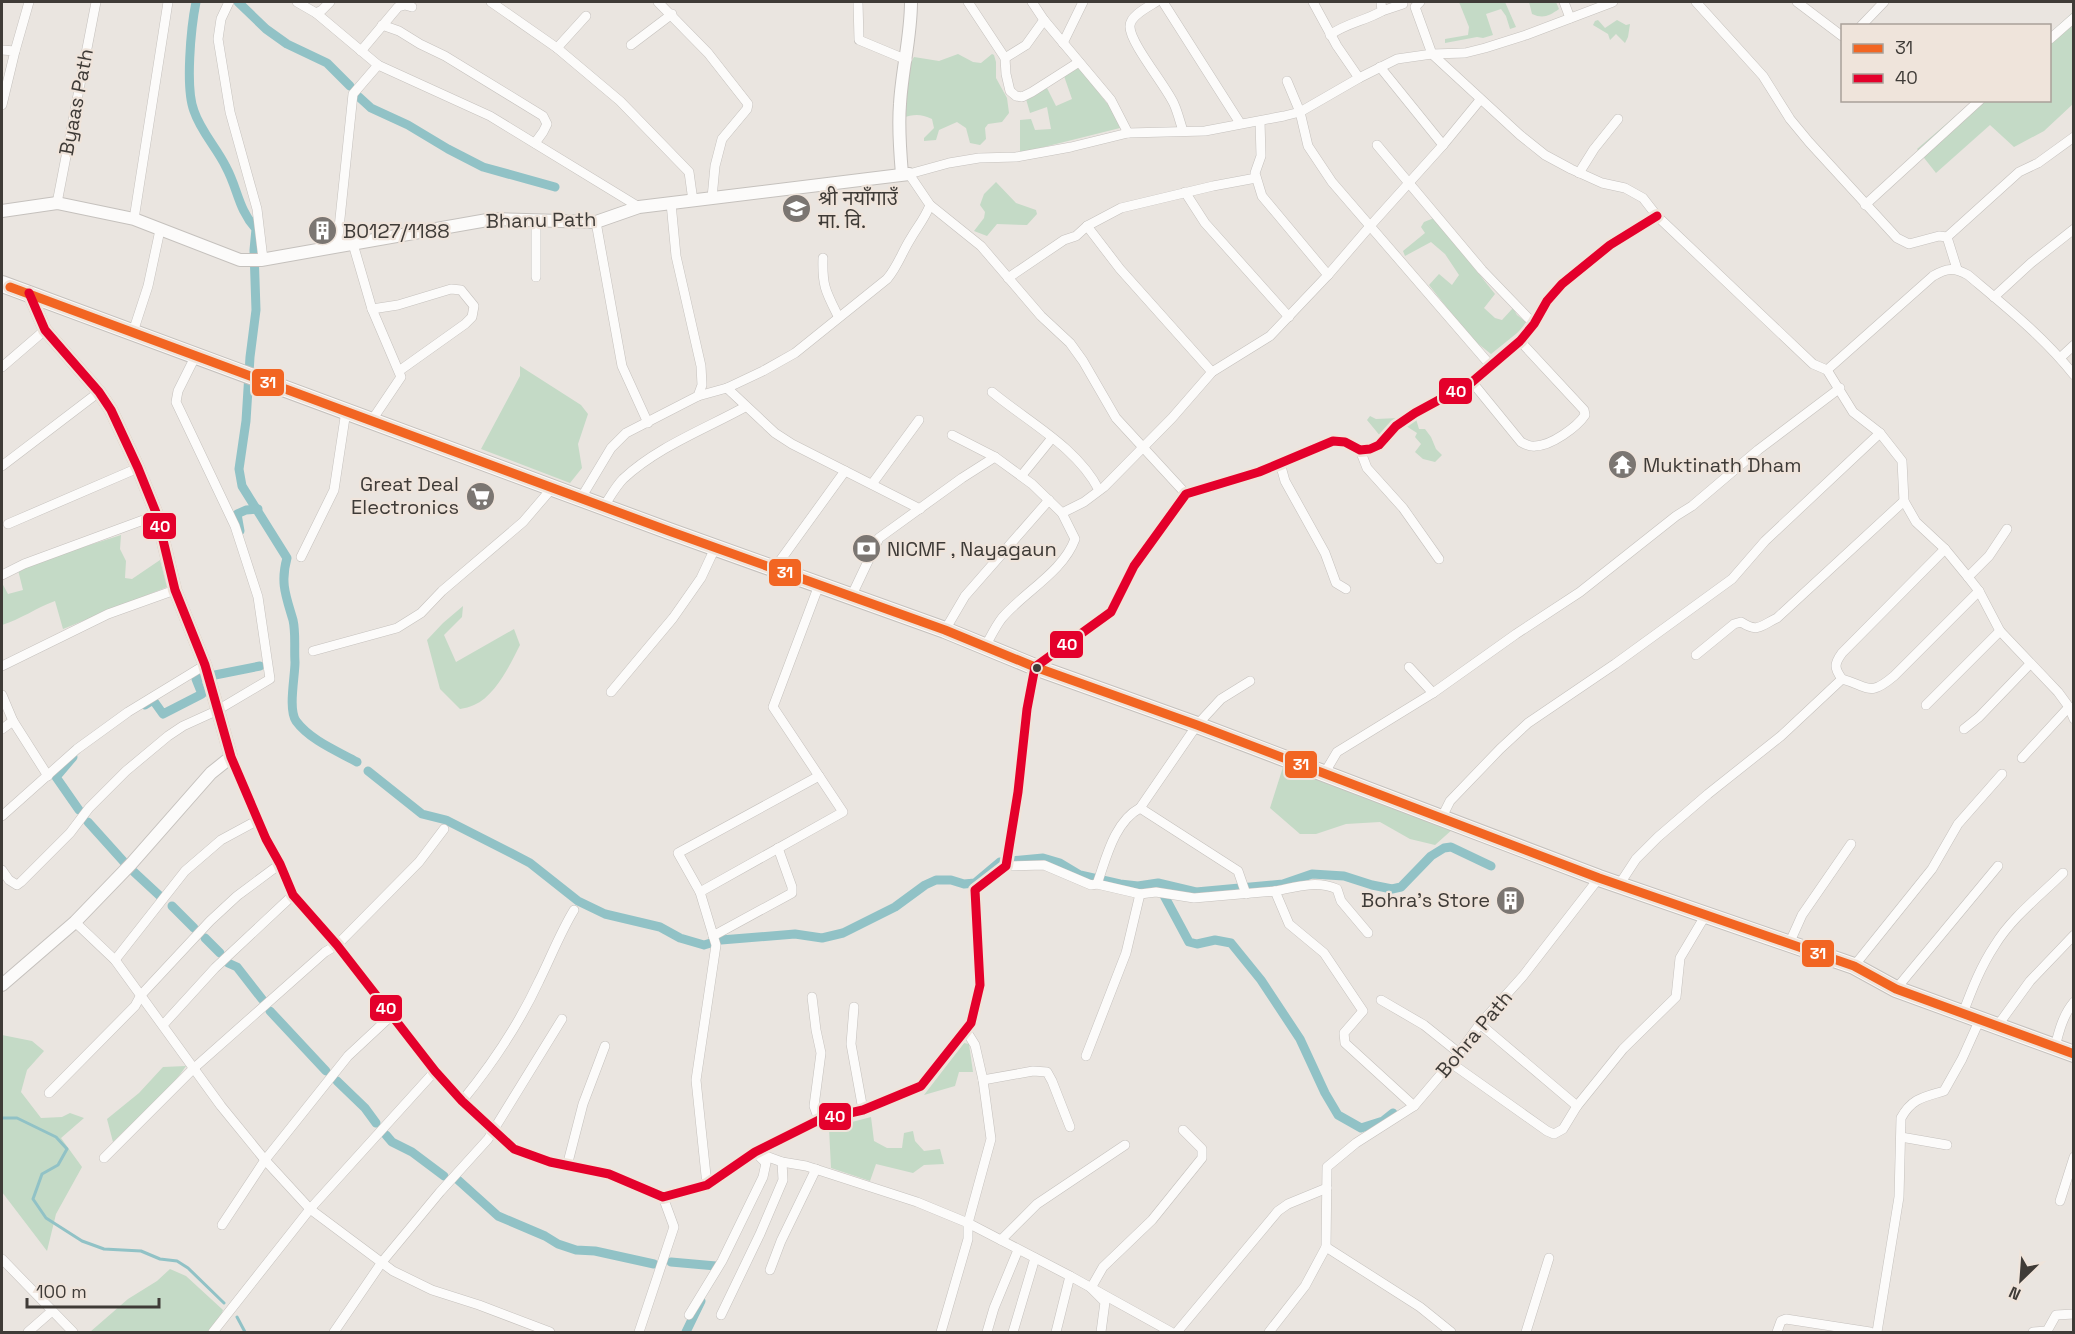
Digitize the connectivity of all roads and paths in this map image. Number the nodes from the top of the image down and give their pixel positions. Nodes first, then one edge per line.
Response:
1 (29, 2) edge
2 (96, 2) edge
3 (168, 2) edge
4 (229, 2) edge
5 (297, 2) edge
6 (330, 2) edge
7 (491, 2) edge
8 (658, 2) edge
9 (858, 2) edge
10 (911, 2) edge
11 (968, 2) edge
12 (1032, 2) edge
13 (1083, 2) edge
14 (1156, 2) edge
15 (1163, 2) edge
16 (1313, 2) edge
17 (1401, 2) edge
18 (1564, 2) edge
19 (1613, 2) edge
20 (1696, 2) edge
21 (1797, 2) edge
22 (1884, 2) edge
23 (1418, 4) edge
24 (1382, 6) edge
25 (412, 7) dead end
26 (316, 13) junction
27 (672, 14) junction
28 (586, 16) dead end
29 (1570, 18) junction
30 (2073, 18) edge
31 (1044, 20) junction
32 (1863, 24) edge
33 (382, 25) junction
34 (1330, 34) junction
35 (1841, 35) edge
36 (2051, 37) edge
37 (1063, 43) junction
38 (631, 45) dead end
39 (557, 48) junction
40 (2, 50) edge
41 (15, 51) junction
42 (361, 51) junction
43 (1432, 54) junction
44 (1005, 58) junction
45 (907, 60) junction
46 (1078, 62) junction
47 (378, 65) junction
48 (1380, 67) junction
49 (1359, 78) junction
50 (1287, 81) dead end
51 (1480, 100) junction
52 (1978, 102) edge
53 (2, 105) edge
54 (1300, 112) junction
55 (1618, 119) dead end
56 (1260, 121) junction
57 (1240, 123) junction
58 (1183, 131) junction
59 (1128, 133) junction
60 (2073, 137) edge
61 (535, 144) junction
62 (1377, 145) dead end
63 (1443, 146) junction
64 (1579, 173) junction
65 (905, 174) junction
66 (1256, 178) junction
67 (1409, 182) junction
68 (1185, 192) junction
69 (712, 198) junction
70 (693, 201) junction
71 (57, 203) junction
72 (671, 203) junction
73 (930, 205) junction
74 (1865, 205) junction
75 (639, 207) junction
76 (2, 212) edge
77 (1657, 216) junction
78 (134, 219) junction
79 (536, 221) junction
80 (596, 222) junction
81 (1371, 225) junction
82 (1088, 226) junction
83 (160, 230) junction
84 (2073, 230) edge
85 (1947, 237) junction
86 (353, 244) junction
87 (337, 247) junction
88 (823, 258) dead end
89 (262, 259) junction
90 (1957, 269) junction
91 (1328, 275) junction
92 (536, 277) dead end
93 (1008, 278) junction
94 (2, 285) edge
95 (30, 293) junction
96 (1994, 297) junction
97 (372, 309) junction
98 (838, 316) junction
99 (1289, 317) junction
100 (1534, 324) junction
101 (45, 330) junction
102 (133, 332) junction
103 (1520, 341) junction
104 (2073, 345) edge
105 (195, 355) junction
106 (2060, 358) junction
107 (1491, 366) junction
108 (2, 367) edge
109 (1827, 370) junction
110 (399, 371) junction
111 (1212, 372) junction
112 (2073, 375) edge
113 (1472, 382) junction
114 (727, 388) junction
115 (1840, 388) junction
116 (99, 392) junction
117 (992, 392) dead end
118 (698, 396) junction
119 (745, 407) junction
120 (346, 411) junction
121 (372, 420) junction
122 (919, 420) dead end
123 (648, 423) junction
124 (1880, 433) junction
125 (952, 435) dead end
126 (1052, 438) junction
127 (1143, 448) junction
128 (1360, 450) junction
129 (995, 457) junction
130 (1280, 463) junction
131 (2, 466) edge
132 (138, 468) junction
133 (845, 471) junction
134 (1022, 475) junction
135 (872, 484) junction
136 (553, 487) junction
137 (1100, 490) junction
138 (1186, 494) junction
139 (582, 498) junction
140 (1049, 500) junction
141 (1904, 501) junction
142 (604, 506) junction
143 (920, 509) junction
144 (1062, 513) junction
145 (158, 515) junction
146 (8, 524) dead end
147 (2007, 529) dead end
148 (715, 548) junction
149 (1945, 549) junction
150 (301, 557) dead end
151 (1438, 559) dead end
152 (774, 569) junction
153 (2, 575) edge
154 (1968, 577) junction
155 (819, 585) junction
156 (1346, 588) dead end
157 (175, 590) junction
158 (1979, 591) junction
159 (850, 597) junction
160 (945, 630) junction
161 (2000, 632) junction
162 (985, 647) junction
163 (313, 651) dead end
164 (1696, 655) dead end
165 (2030, 664) junction
166 (205, 665) junction
167 (2, 666) edge
168 (1035, 667) junction
169 (1409, 667) dead end
170 (1842, 679) junction
171 (1251, 681) dead end
172 (610, 692) dead end
173 (1433, 693) junction
174 (2, 694) edge
175 (1926, 705) dead end
176 (2068, 707) junction
177 (216, 711) junction
178 (2073, 718) edge
179 (13, 721) junction
180 (1197, 725) junction
181 (2, 729) edge
182 (1964, 729) dead end
183 (231, 757) junction
184 (2022, 758) dead end
185 (1324, 774) junction
186 (2002, 774) dead end
187 (48, 776) junction
188 (819, 776) junction
189 (1140, 808) junction
190 (2, 816) edge
191 (1441, 819) junction
192 (258, 820) junction
193 (444, 829) dead end
194 (1851, 844) dead end
195 (778, 848) junction
196 (280, 864) junction
197 (1006, 866) junction
198 (1998, 866) dead end
199 (2, 870) edge
200 (2063, 873) dead end
201 (1599, 878) junction
202 (1097, 884) junction
203 (1619, 885) junction
204 (1275, 891) junction
205 (700, 892) junction
206 (1140, 894) junction
207 (1246, 894) junction
208 (293, 895) junction
209 (574, 910) dead end
210 (1705, 916) junction
211 (75, 922) junction
212 (1368, 933) dead end
213 (2073, 934) edge
214 (714, 939) junction
215 (1789, 944) junction
216 (337, 945) junction
217 (115, 960) junction
218 (1854, 966) junction
219 (2, 985) edge
220 (1896, 989) junction
221 (141, 995) junction
222 (812, 997) dead end
223 (1381, 1000) dead end
224 (2073, 1002) edge
225 (854, 1007) dead end
226 (1963, 1012) junction
227 (392, 1015) junction
228 (562, 1019) dead end
229 (1980, 1019) junction
230 (1480, 1024) junction
231 (163, 1025) junction
232 (1998, 1025) junction
233 (966, 1029) junction
234 (605, 1046) dead end
235 (2055, 1047) junction
236 (1459, 1053) junction
237 (2073, 1054) edge
238 (1086, 1056) dead end
239 (1451, 1063) junction
240 (193, 1069) junction
241 (435, 1071) junction
242 (983, 1080) junction
243 (49, 1093) dead end
244 (462, 1101) junction
245 (1414, 1106) junction
246 (1577, 1106) junction
247 (863, 1110) junction
248 (819, 1120) junction
249 (1070, 1127) dead end
250 (495, 1129) junction
251 (1183, 1130) dead end
252 (1901, 1137) junction
253 (1125, 1145) dead end
254 (1947, 1145) dead end
255 (755, 1152) junction
256 (2073, 1157) edge
257 (104, 1158) dead end
258 (265, 1160) junction
259 (782, 1162) junction
260 (567, 1166) junction
261 (816, 1169) junction
262 (707, 1185) junction
263 (1327, 1188) junction
264 (663, 1197) junction
265 (2061, 1201) dead end
266 (310, 1209) junction
267 (968, 1223) junction
268 (222, 1225) dead end
269 (1001, 1240) junction
270 (1326, 1247) junction
271 (1018, 1250) junction
272 (1035, 1258) junction
273 (1549, 1258) dead end
274 (2, 1259) edge
275 (382, 1262) junction
276 (770, 1269) dead end
277 (1070, 1276) junction
278 (1091, 1288) junction
279 (52, 1311) junction
280 (2073, 1314) edge
281 (689, 1315) dead end
282 (721, 1315) dead end
283 (1156, 1328) edge
284 (28, 1332) edge
285 (72, 1332) edge
286 (213, 1332) edge
287 (334, 1332) edge
288 (550, 1332) edge
289 (639, 1332) edge
290 (941, 1332) edge
291 (987, 1332) edge
292 (1013, 1332) edge
293 (1056, 1332) edge
294 (1101, 1332) edge
295 (1171, 1332) edge
296 (1177, 1332) edge
297 (1269, 1332) edge
298 (1451, 1332) edge
299 (1526, 1332) edge
300 (1777, 1332) edge
301 (1870, 1332) edge
302 (1877, 1332) edge
303 (2033, 1332) edge

1 - 41 street
2 - 71 street, Byaas Path
3 - 78 street
4 - 89 street
5 - 26 street
6 - 26 street
7 - 39 street
8 - 27 street
9 - 45 street
10 - 45 street
11 - 44 street
12 - 31 street
13 - 37 street
14 - 58 street
15 - 57 street
16 - 34 street
17 - 23 street
17 - 24 street
18 - 29 street
19 - 29 street
20 - 74 street
21 - 35 street
22 - 32 street
23 - 43 street
24 - 34 street
25 - 33 street
26 - 42 street
27 - 38 street
27 - 69 street
28 - 39 street
29 - 43 street
30 - 36 street
31 - 37 street
31 - 44 street
33 - 42 street
33 - 61 street
34 - 49 street
37 - 46 street
39 - 70 street
40 - 41 street
41 - 53 street
42 - 47 street
43 - 48 street
43 - 51 street
44 - 46 street
45 - 65 street
46 - 59 street
47 - 61 street
47 - 87 street
48 - 49 street
48 - 63 street
49 - 54 street
50 - 54 street
51 - 63 street
51 - 64 street
52 - 74 street
54 - 56 street
54 - 81 street
55 - 64 street
56 - 57 street
56 - 66 street
57 - 58 street
58 - 59 street
59 - 65 street
60 - 85 street
61 - 75 street
62 - 67 street
63 - 67 street
64 - 77 street
65 - 69 street, Bhanu Path
65 - 73 street
66 - 68 street
66 - 91 street
67 - 81 street
67 - 100 street
68 - 82 street
68 - 99 street
69 - 70 street, Bhanu Path
70 - 72 street, Bhanu Path
71 - 76 street, Bhanu Path
71 - 78 street, Bhanu Path
72 - 75 street, Bhanu Path
72 - 118 street
73 - 93 street
73 - 98 street
74 - 85 street
75 - 80 street, Bhanu Path
77 - 100 street
77 - 109 street
78 - 83 street, Bhanu Path
79 - 80 street, Bhanu Path
79 - 86 street, Bhanu Path
79 - 92 street
80 - 123 street
81 - 91 street
81 - 107 street
82 - 93 street
82 - 111 street
83 - 89 street, Bhanu Path
83 - 102 street
84 - 96 street
85 - 90 street
86 - 87 street, Bhanu Path
86 - 97 street
87 - 89 street, Bhanu Path
88 - 98 street
90 - 96 street
90 - 109 street
91 - 99 street
93 - 127 street
94 - 95 highway
95 - 101 street
95 - 102 highway
96 - 106 street
97 - 110 street
97 - 110 street
98 - 114 street
99 - 111 street
100 - 103 street
101 - 108 street
101 - 116 street
102 - 105 highway
103 - 107 street
103 - 113 street
104 - 106 street
105 - 120 highway
105 - 177 street
106 - 112 street
107 - 113 street
109 - 115 street
110 - 121 street
111 - 127 street
113 - 128 street
114 - 118 street
114 - 119 street
115 - 124 street
115 - 173 street
116 - 131 street
116 - 132 street
117 - 126 street
118 - 123 street
119 - 133 street
119 - 142 street
120 - 121 highway
120 - 150 street
121 - 136 highway
122 - 135 street
123 - 139 street
124 - 141 street
124 - 191 street
125 - 129 street
126 - 134 street
126 - 137 street
127 - 137 street
127 - 138 street
128 - 130 street
128 - 151 street
129 - 134 street
129 - 143 street
130 - 138 street
130 - 156 street
132 - 145 street
132 - 146 street
133 - 135 street
133 - 152 street
134 - 140 street
135 - 143 street
136 - 139 highway
136 - 163 street
137 - 144 street
138 - 168 street
139 - 142 highway
140 - 144 street
140 - 160 street
141 - 149 street
141 - 164 street
142 - 148 highway
143 - 159 street
144 - 162 street
145 - 153 street
145 - 157 street
147 - 154 street
148 - 152 highway
148 - 172 street
149 - 154 street
149 - 170 street
152 - 155 highway
154 - 158 street
155 - 159 highway
155 - 188 street
157 - 166 street
157 - 167 street
158 - 161 street
158 - 170 street
159 - 160 highway
160 - 162 highway
161 - 165 street
161 - 175 street
162 - 168 highway
165 - 176 street
165 - 182 street
166 - 177 street
166 - 187 street
168 - 180 highway
168 - 197 street
169 - 173 street
170 - 203 street
171 - 180 street
173 - 185 street
174 - 179 street
176 - 178 street
176 - 184 street
177 - 183 street
177 - 199 street
179 - 181 street
179 - 187 street
180 - 185 highway
180 - 189 street
183 - 192 street
183 - 211 street
185 - 191 highway
186 - 218 street
187 - 190 street
188 - 195 street
188 - 205 street
189 - 202 street
189 - 207 street
191 - 201 highway
192 - 196 street
192 - 217 street
193 - 216 street
194 - 215 street
195 - 205 street
195 - 214 street
196 - 208 street
196 - 221 street
197 - 202 street
197 - 233 street
198 - 220 street
200 - 226 street
201 - 203 highway
201 - 230 street, Bohra Path
202 - 206 street
203 - 210 highway
204 - 207 street
204 - 212 street
204 - 245 street
205 - 214 street
206 - 207 street
206 - 238 street
208 - 216 street
208 - 231 street
209 - 244 street
210 - 215 highway
210 - 246 street
211 - 217 street
211 - 219 street
213 - 232 street
214 - 262 street
215 - 218 highway
216 - 227 street
216 - 240 street
217 - 221 street
218 - 220 highway
220 - 226 highway
221 - 231 street
221 - 243 street
222 - 248 street
223 - 236 street
224 - 235 street
225 - 247 street
226 - 229 highway
227 - 241 street
227 - 258 street
228 - 250 street
229 - 232 highway
229 - 252 street
230 - 236 street, Bohra Path
230 - 246 street
231 - 240 street
232 - 235 highway
233 - 242 street
233 - 247 street
234 - 260 street
235 - 237 highway
236 - 239 street, Bohra Path
239 - 245 street, Bohra Path
239 - 246 street
240 - 257 street
240 - 258 street
241 - 244 street
241 - 266 street
242 - 249 street
242 - 267 street
244 - 250 street
245 - 263 street, Bohra Path
247 - 248 street
248 - 255 street
250 - 260 street
250 - 275 street
251 - 278 street
252 - 254 street
252 - 302 street
253 - 269 street
255 - 259 street
255 - 262 street
255 - 281 street
256 - 265 street
258 - 266 street
258 - 268 street
259 - 261 street
259 - 282 street
260 - 264 street
261 - 267 street
261 - 276 street
262 - 264 street
263 - 270 street
263 - 296 street
264 - 289 street
266 - 275 street
266 - 286 street
267 - 269 street
267 - 290 street
269 - 271 street
270 - 297 street
270 - 298 street
271 - 272 street
271 - 291 street
272 - 277 street
272 - 292 street
273 - 299 street
274 - 279 street
275 - 287 street
275 - 288 street
277 - 278 street
277 - 293 street
278 - 283 street
278 - 294 street
279 - 284 street
279 - 285 street
280 - 303 street
283 - 295 street
300 - 301 street

